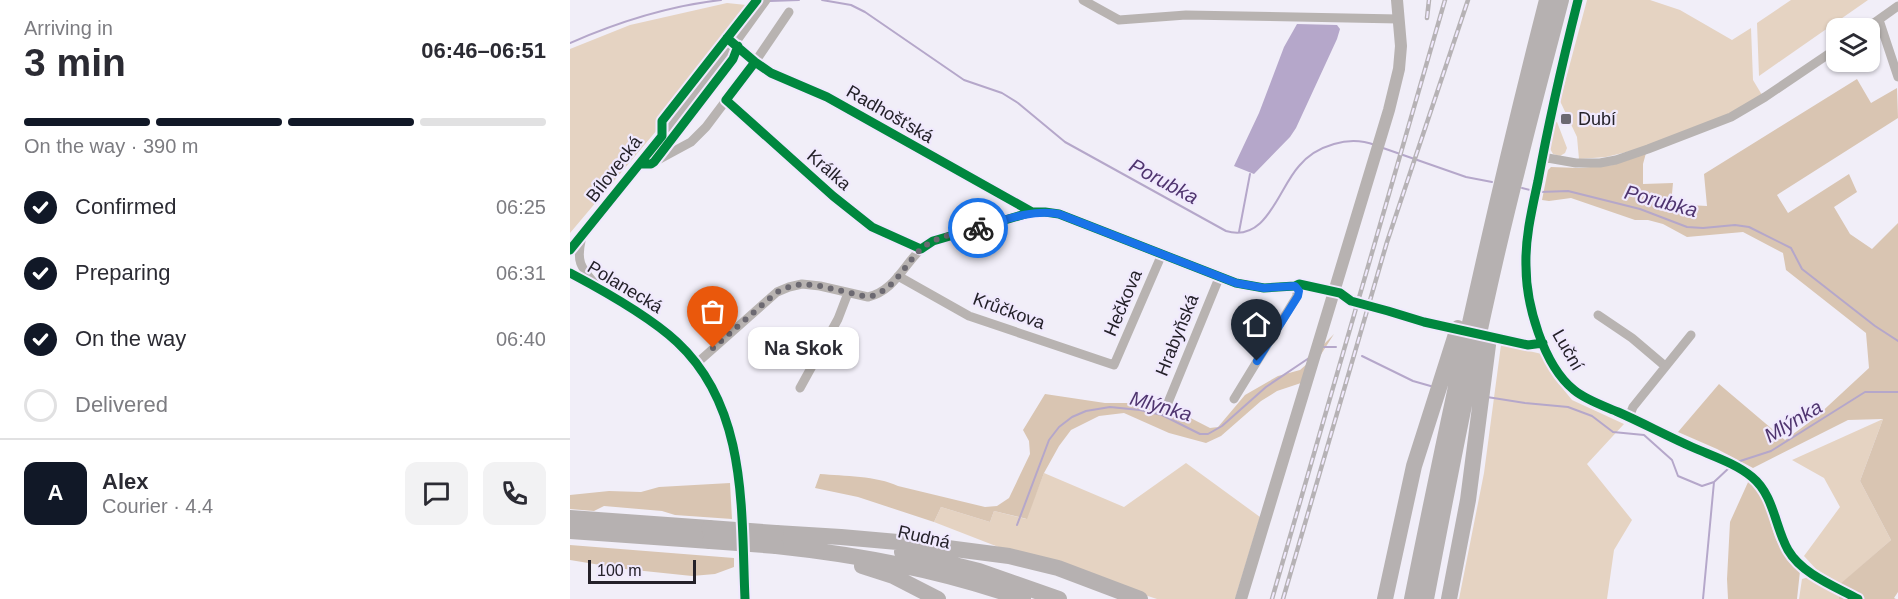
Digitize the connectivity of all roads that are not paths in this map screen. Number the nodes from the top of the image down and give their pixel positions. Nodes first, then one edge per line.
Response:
1 (766, 0) edge
2 (1083, 0) edge
3 (1397, 0) edge
4 (1547, 0) edge
5 (1561, 0) edge
6 (1578, 0) edge
7 (1898, 6) edge
8 (789, 12) dead end
9 (1399, 19) junction
10 (1880, 19) edge
11 (1880, 23) edge
12 (735, 44) junction
13 (1826, 56) edge
14 (755, 62) junction
15 (1898, 77) edge
16 (726, 100) junction
17 (1542, 157) junction
18 (654, 162) dead end
19 (1512, 163) junction
20 (1502, 208) junction
21 (1032, 212) junction
22 (581, 238) junction
23 (570, 245) edge
24 (921, 249) junction
25 (570, 250) edge
26 (1162, 254) junction
27 (570, 273) edge
28 (898, 276) junction
29 (1219, 278) junction
30 (597, 286) junction
31 (848, 292) junction
32 (1598, 315) dead end
33 (1690, 335) dead end
34 (697, 363) junction
35 (1114, 365) joint
36 (1665, 366) junction
37 (800, 388) dead end
38 (1234, 399) dead end
39 (1167, 405) dead end
40 (1629, 417) junction
41 (570, 518) edge
42 (742, 521) dead end
43 (570, 531) edge
44 (709, 534) junction
45 (776, 540) junction
46 (743, 553) dead end
47 (745, 599) edge
48 (938, 599) edge
49 (1023, 599) edge
50 (1059, 599) edge
51 (1140, 599) edge
52 (1241, 599) edge
53 (1385, 599) edge
54 (1412, 599) edge
55 (1426, 599) edge
56 (1449, 599) edge
57 (1858, 599) edge

1 - 12 street, Bílovecká
2 - 9 street
3 - 9 street
4 - 19 highway
5 - 19 highway
6 - 17 street, Luční
7 - 10 street
8 - 14 street
9 - 52 street
11 - 15 street
12 - 14 street, Radhošťská
12 - 22 street, Bílovecká
13 - 17 street
14 - 16 street
14 - 21 street, Radhošťská
16 - 18 street
16 - 24 street, Králka
17 - 40 street, Luční
19 - 20 highway
20 - 53 highway
20 - 54 highway
20 - 55 highway
20 - 56 highway
21 - 24 street
21 - 26 street
22 - 23 street
22 - 25 street, Bílovecká
22 - 30 street
24 - 28 street
26 - 29 street
26 - 35 street, Hečkova
27 - 30 street, Polanecká
28 - 31 street
28 - 35 street, Krůčkova
29 - 38 street
29 - 39 street, Hrabyňská
30 - 34 street, Polanecká
31 - 34 street
31 - 37 street
32 - 36 street
33 - 36 street
34 - 42 street, Polanecká
36 - 40 street
40 - 57 street, Luční
41 - 44 highway
43 - 44 highway
44 - 45 highway, bridge
45 - 48 highway
45 - 49 highway, Rudná
45 - 50 highway, Rudná
45 - 51 highway
46 - 47 street

